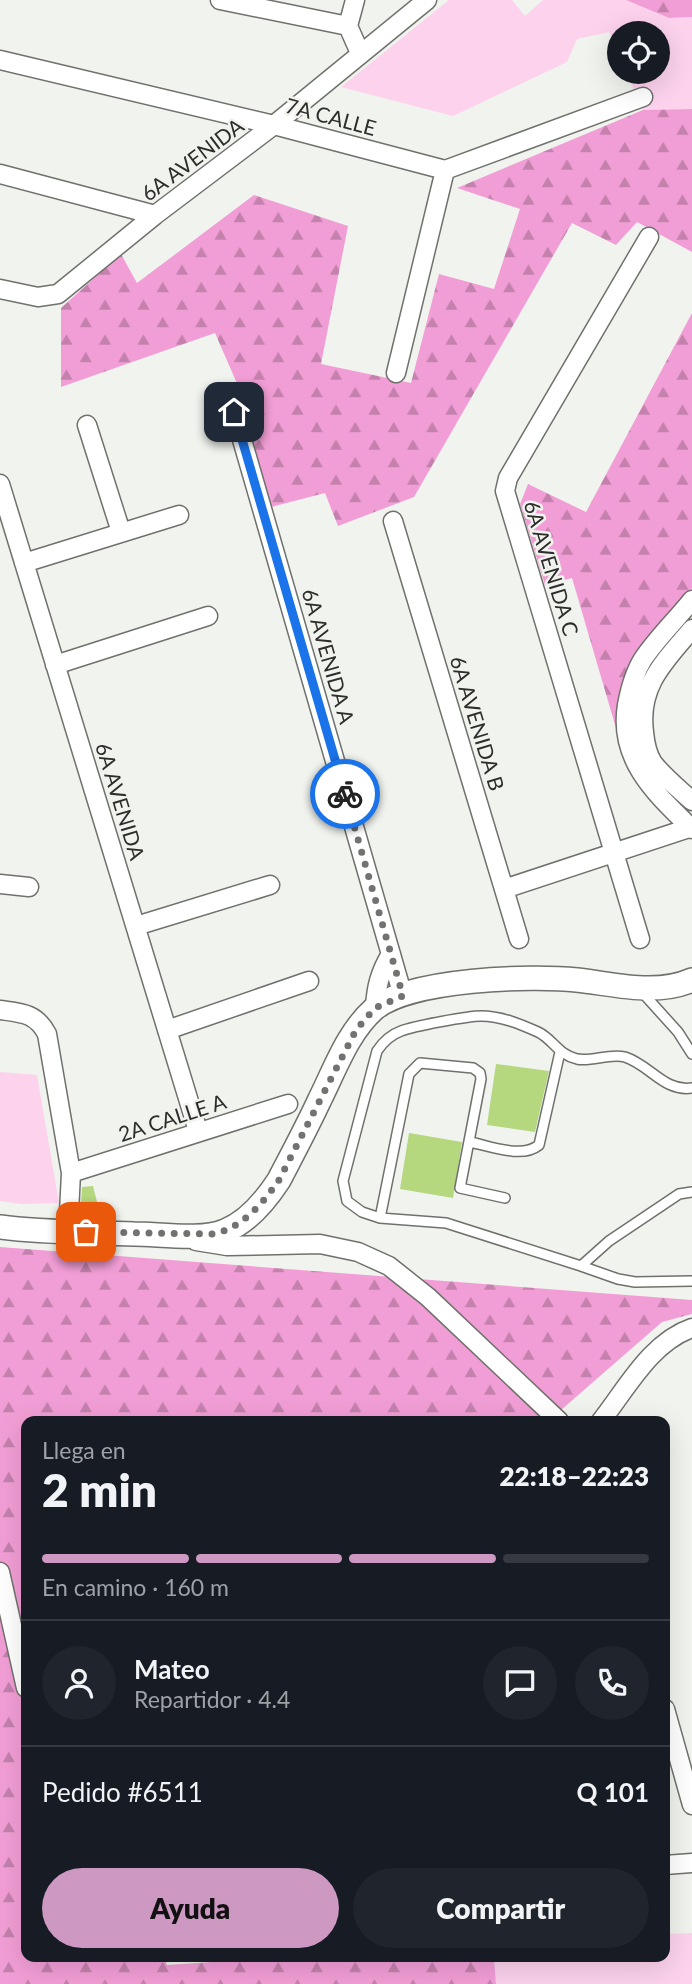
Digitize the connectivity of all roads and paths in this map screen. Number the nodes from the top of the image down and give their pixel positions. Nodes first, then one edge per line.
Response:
1 (220, 0) edge
2 (355, 0) edge
3 (427, 0) edge
4 (247, 3) edge
5 (348, 26) junction
6 (360, 53) junction
7 (0, 60) edge
8 (643, 97) dead end
9 (274, 125) junction
10 (445, 170) junction
11 (0, 174) edge
12 (155, 215) junction
13 (649, 237) dead end
14 (0, 289) edge
15 (396, 373) dead end
16 (234, 412) dead end
17 (88, 425) dead end
18 (0, 484) edge
19 (179, 515) dead end
20 (393, 521) dead end
21 (121, 532) junction
22 (24, 563) junction
23 (691, 602) edge
24 (208, 616) dead end
25 (692, 629) edge
26 (55, 665) junction
27 (692, 800) edge
28 (692, 828) edge
29 (615, 854) junction
30 (0, 884) edge
31 (270, 885) dead end
32 (29, 887) dead end
33 (504, 889) junction
34 (136, 926) junction
35 (519, 939) dead end
36 (640, 939) dead end
37 (391, 954) junction
38 (309, 981) dead end
39 (688, 986) edge
40 (638, 987) junction
41 (403, 996) junction
42 (375, 1008) junction
43 (0, 1010) edge
44 (167, 1030) junction
45 (560, 1052) junction
46 (692, 1054) edge
47 (692, 1088) edge
48 (288, 1104) dead end
49 (198, 1131) junction
50 (470, 1142) junction
51 (71, 1174) junction
52 (692, 1192) edge
53 (505, 1198) dead end
54 (380, 1218) junction
55 (0, 1227) edge
56 (68, 1232) junction
57 (149, 1234) junction
58 (581, 1266) junction
59 (692, 1281) edge
60 (692, 1328) edge
61 (554, 1416) edge
62 (605, 1416) edge
63 (0, 1572) edge
64 (21, 1666) edge
65 (670, 1727) edge
66 (692, 1805) edge
67 (692, 1863) edge
68 (670, 1865) edge

1 - 4 street
2 - 5 street
3 - 6 street, 6A AVENIDA
4 - 5 street
5 - 6 street
6 - 9 street, 6A AVENIDA
7 - 9 street, 7A CALLE
8 - 10 street
9 - 10 street, 7A CALLE
9 - 12 street, 6A AVENIDA
10 - 15 street
11 - 12 street
12 - 14 street, 6A AVENIDA
13 - 29 street, 6A AVENIDA C
16 - 37 street, 6A AVENIDA A
17 - 21 street
18 - 22 street, 6A AVENIDA
19 - 21 street
20 - 33 street, 6A AVENIDA B
21 - 22 street
22 - 26 street, 6A AVENIDA
23 - 28 street
24 - 26 street
25 - 27 street
26 - 34 street, 6A AVENIDA
28 - 29 street
29 - 33 street
29 - 36 street, 6A AVENIDA C
30 - 32 street
31 - 34 street
33 - 35 street, 6A AVENIDA B
34 - 44 street, 6A AVENIDA
37 - 41 street, 6A AVENIDA A
37 - 42 street
38 - 44 street
39 - 40 street
40 - 41 street
40 - 46 lane
41 - 42 street
42 - 57 street
43 - 51 street
44 - 49 street, 6A AVENIDA
45 - 47 lane
45 - 50 lane
45 - 54 lane
48 - 49 street, 2A CALLE A
49 - 51 street, 2A CALLE A
50 - 53 lane
50 - 54 lane
51 - 56 street
52 - 58 lane
54 - 58 lane
55 - 56 street
56 - 57 street
57 - 61 street
58 - 59 lane
60 - 62 street
63 - 64 street
65 - 66 street
67 - 68 street

